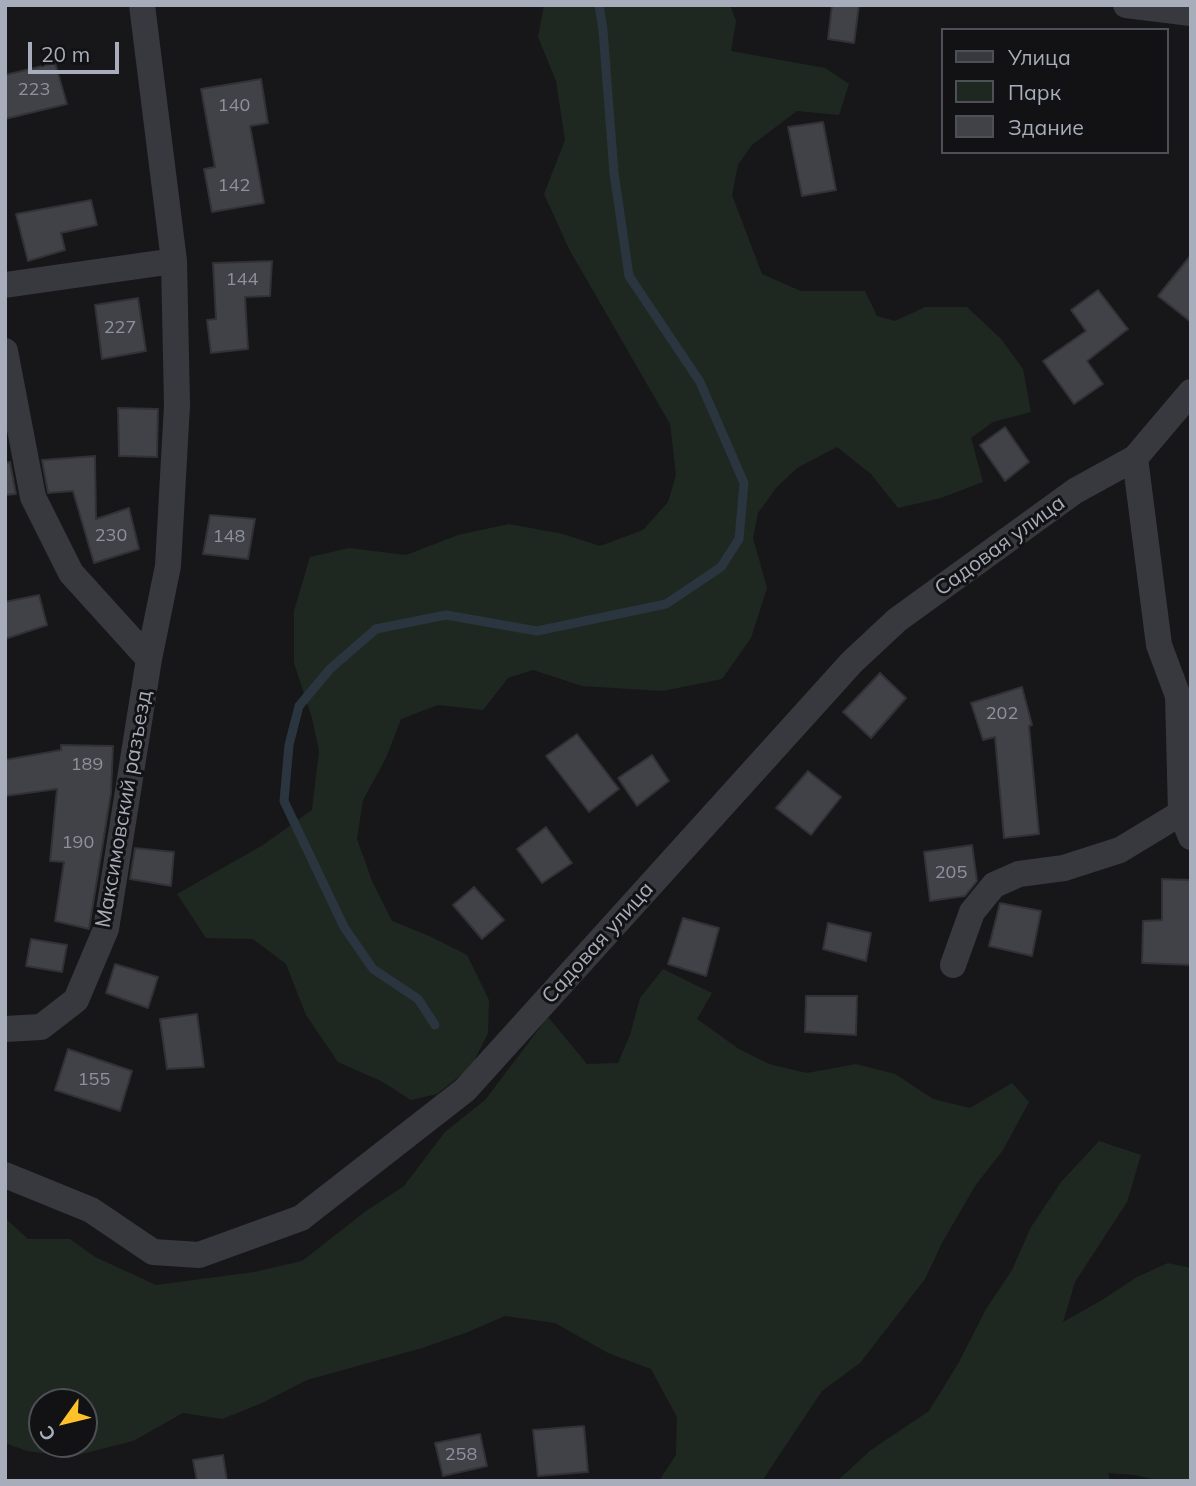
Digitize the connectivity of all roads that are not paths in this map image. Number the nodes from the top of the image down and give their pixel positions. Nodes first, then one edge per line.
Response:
1 (142, 5) edge
2 (1126, 5) edge
3 (1191, 13) edge
4 (174, 261) junction
5 (5, 285) edge
6 (5, 351) edge
7 (8, 383) edge
8 (1191, 392) edge
9 (1136, 458) junction
10 (149, 659) junction
11 (1185, 694) edge
12 (1186, 825) edge
13 (953, 965) dead end
14 (5, 1029) edge
15 (5, 1175) edge

1 - 4 street, Максимовский разъезд
2 - 3 street
4 - 5 street
4 - 10 street, Максимовский разъезд
6 - 7 street
7 - 10 street
8 - 9 street, Садовая улица
9 - 11 street
9 - 15 street, Садовая улица
10 - 14 street, Максимовский разъезд
11 - 12 street
12 - 13 street

